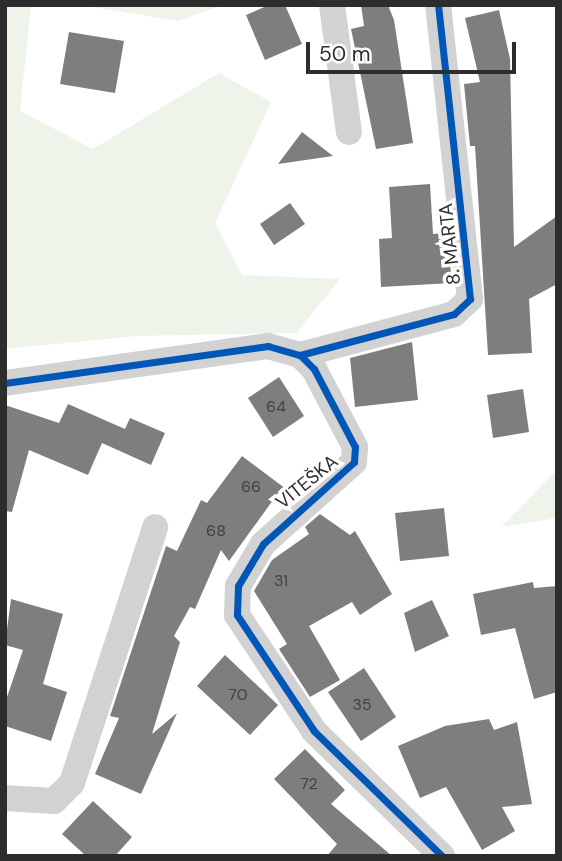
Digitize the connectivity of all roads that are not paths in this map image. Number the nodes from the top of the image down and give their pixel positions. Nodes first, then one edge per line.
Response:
1 (332, 5) edge
2 (438, 5) edge
3 (349, 132) dead end
4 (300, 355) junction
5 (5, 383) edge
6 (155, 527) dead end
7 (5, 798) edge
8 (442, 856) edge

1 - 3 street
2 - 4 street, 8. MARTA
4 - 5 street
4 - 8 street, VITEŠKA
6 - 7 street

